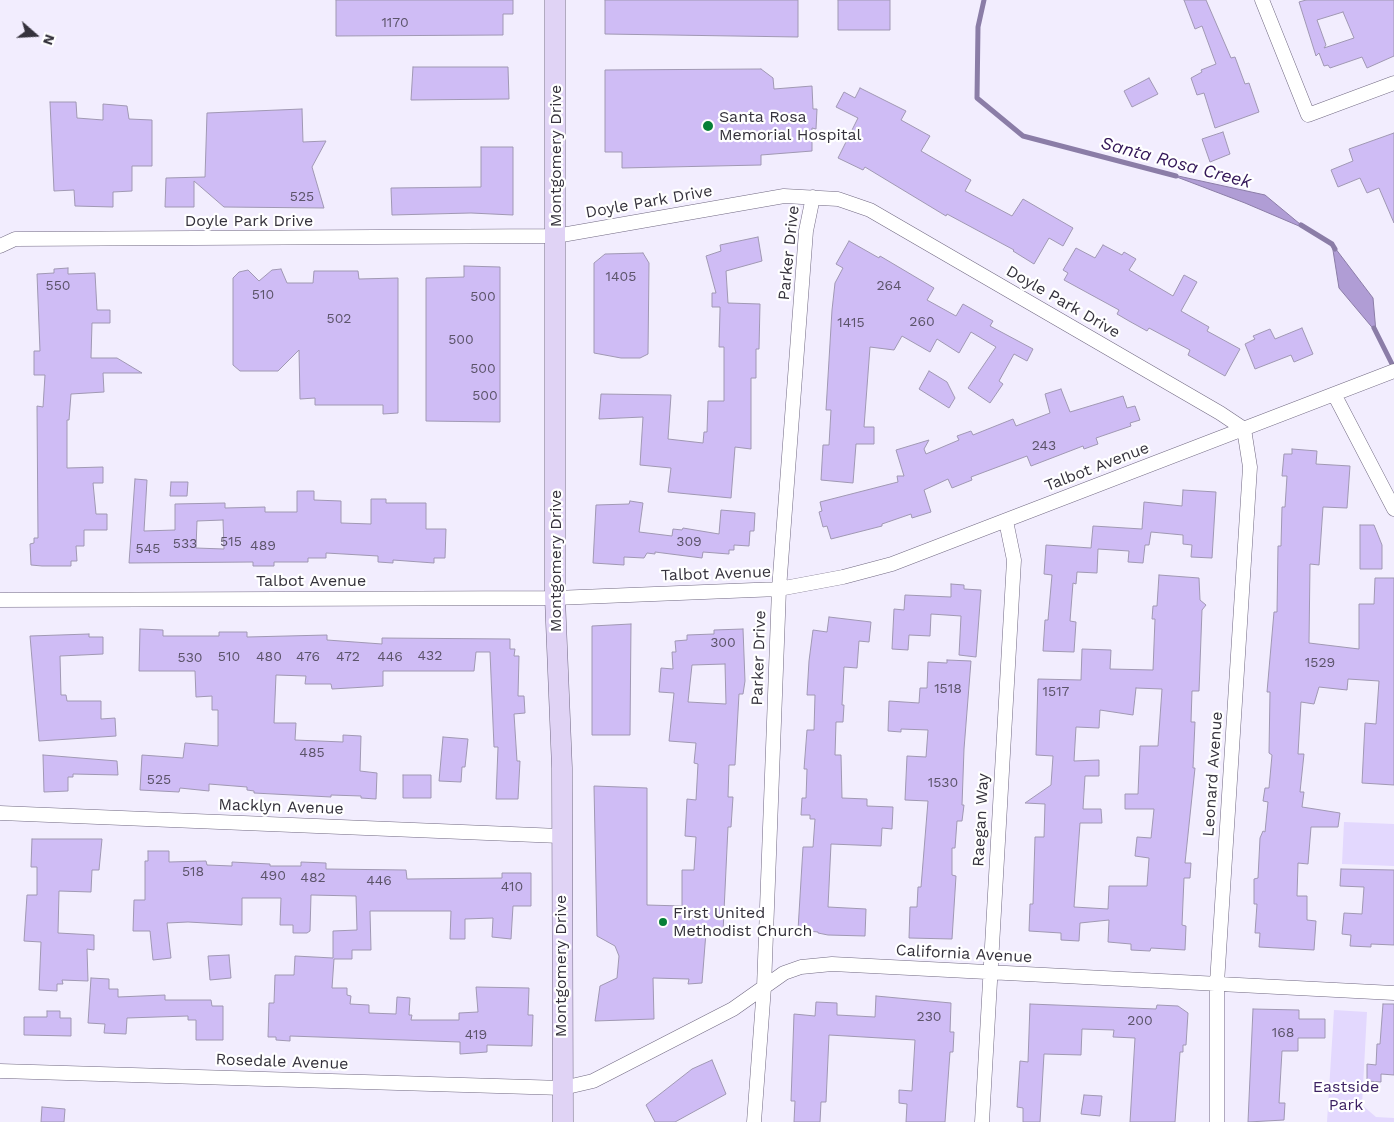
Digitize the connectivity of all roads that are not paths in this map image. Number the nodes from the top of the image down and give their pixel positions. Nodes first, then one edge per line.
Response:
1 (555, 0) edge
2 (1262, 0) edge
3 (1394, 83) edge
4 (813, 197) junction
5 (556, 236) junction
6 (0, 246) edge
7 (1394, 371) edge
8 (1340, 391) junction
9 (1244, 429) junction
10 (1394, 509) edge
11 (1006, 521) junction
12 (779, 589) junction
13 (555, 598) junction
14 (0, 600) edge
15 (0, 813) edge
16 (560, 836) junction
17 (990, 973) junction
18 (1217, 983) junction
19 (764, 988) junction
20 (1394, 993) edge
21 (0, 1071) edge
22 (563, 1088) junction
23 (563, 1122) edge
24 (754, 1122) edge
25 (982, 1122) edge
26 (1217, 1122) edge

1 - 5 main road, Montgomery Drive
2 - 3 street
4 - 5 street, Doyle Park Drive
4 - 9 street, Doyle Park Drive
4 - 12 street, Parker Drive
5 - 6 street, Doyle Park Drive
5 - 13 main road, Montgomery Drive
7 - 8 street, Talbot Avenue
8 - 9 street, Talbot Avenue
8 - 10 street
9 - 11 street, Talbot Avenue
9 - 18 street, Leonard Avenue
11 - 12 street, Talbot Avenue
11 - 17 street, Raegan Way
12 - 13 street, Talbot Avenue
12 - 19 street, Parker Drive
13 - 14 street, Talbot Avenue
13 - 16 main road, Montgomery Drive
15 - 16 street, Macklyn Avenue
16 - 22 main road, Montgomery Drive
17 - 18 street, California Avenue
17 - 19 street, California Avenue
17 - 25 street, Raegan Way
18 - 20 street, California Avenue
18 - 26 street, Leonard Avenue
19 - 22 street, California Avenue
19 - 24 street, Parker Drive
21 - 22 street, Rosedale Avenue
22 - 23 main road, Montgomery Drive

